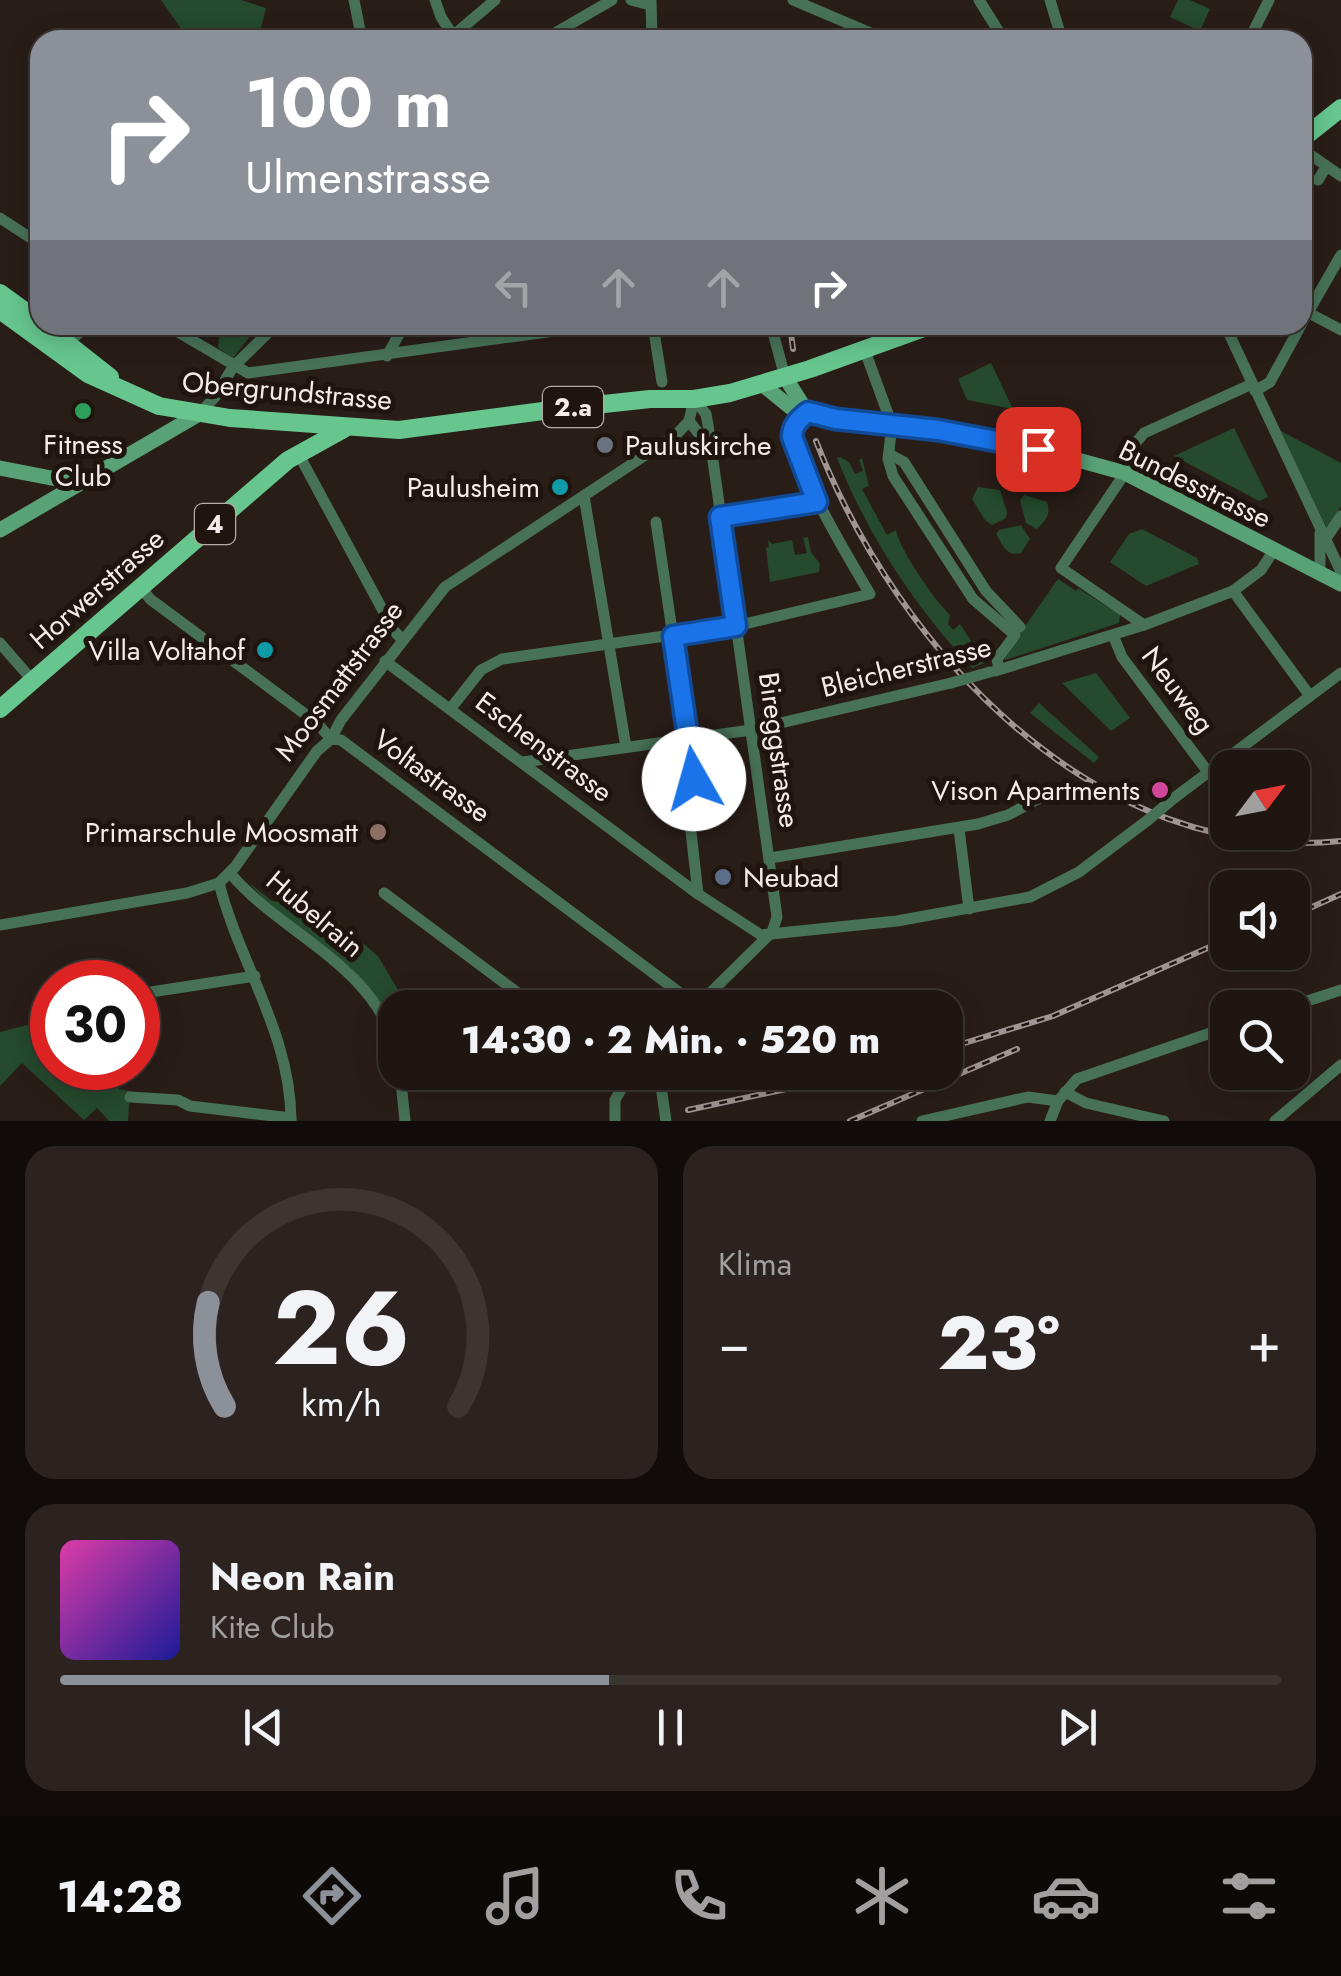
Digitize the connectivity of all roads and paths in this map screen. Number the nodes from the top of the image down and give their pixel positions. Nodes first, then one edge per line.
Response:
1 (354, 0) edge
2 (435, 0) edge
3 (495, 0) edge
4 (612, 0) edge
5 (631, 0) edge
6 (793, 0) edge
7 (979, 0) edge
8 (1050, 0) edge
9 (1269, 0) edge
10 (650, 3) edge
11 (360, 30) edge
12 (448, 30) edge
13 (462, 30) edge
14 (560, 30) edge
15 (651, 30) edge
16 (864, 30) edge
17 (998, 30) edge
18 (1059, 30) edge
19 (1254, 30) edge
20 (1341, 108) edge
21 (1312, 131) edge
22 (1312, 156) edge
23 (1326, 167) junction
24 (1341, 176) edge
25 (1318, 180) dead end
26 (0, 218) edge
27 (30, 238) edge
28 (1341, 255) edge
29 (0, 293) edge
30 (1312, 304) edge
31 (0, 310) edge
32 (30, 315) edge
33 (1312, 321) edge
34 (30, 327) edge
35 (1341, 330) edge
36 (44, 335) edge
37 (52, 335) edge
38 (74, 335) edge
39 (182, 335) edge
40 (266, 335) edge
41 (399, 335) edge
42 (530, 335) edge
43 (655, 335) edge
44 (774, 335) edge
45 (906, 335) edge
46 (1229, 335) edge
47 (1295, 335) edge
48 (61, 345) junction
49 (864, 351) junction
50 (388, 356) junction
51 (233, 367) junction
52 (785, 377) junction
53 (662, 382) dead end
54 (763, 384) junction
55 (1254, 387) junction
56 (694, 399) junction
57 (808, 412) junction
58 (198, 414) junction
59 (689, 421) junction
60 (307, 424) junction
61 (892, 424) junction
62 (344, 428) junction
63 (711, 449) junction
64 (889, 454) junction
65 (293, 458) junction
66 (0, 468) edge
67 (1125, 473) junction
68 (70, 488) junction
69 (584, 496) junction
70 (817, 502) junction
71 (1341, 516) edge
72 (720, 517) junction
73 (656, 522) dead end
74 (0, 530) edge
75 (1322, 538) junction
76 (1274, 550) junction
77 (1296, 561) junction
78 (1341, 572) edge
79 (1320, 574) junction
80 (1341, 584) edge
81 (141, 588) junction
82 (1233, 590) junction
83 (1341, 593) edge
84 (1144, 625) junction
85 (736, 626) junction
86 (1020, 627) dead end
87 (1113, 635) junction
88 (673, 636) junction
89 (402, 638) junction
90 (0, 643) edge
91 (609, 645) junction
92 (386, 661) junction
93 (995, 671) junction
94 (1341, 673) edge
95 (33, 681) junction
96 (1310, 696) junction
97 (451, 708) junction
98 (0, 709) edge
99 (751, 730) junction
100 (331, 738) junction
101 (689, 738) junction
102 (626, 747) junction
103 (522, 762) junction
104 (1208, 772) junction
105 (1038, 799) dead end
106 (958, 828) junction
107 (770, 858) junction
108 (230, 873) junction
109 (218, 883) junction
110 (384, 893) dead end
111 (698, 894) junction
112 (969, 909) junction
113 (0, 925) edge
114 (772, 932) junction
115 (254, 976) junction
116 (514, 990) edge
117 (674, 990) edge
118 (712, 990) edge
119 (1341, 990) edge
120 (160, 991) edge
121 (1310, 1000) edge
122 (378, 1011) edge
123 (1210, 1033) edge
124 (1341, 1065) edge
125 (402, 1090) edge
126 (621, 1090) edge
127 (662, 1090) edge
128 (1062, 1096) junction
129 (130, 1097) dead end
130 (291, 1119) edge
131 (405, 1121) edge
132 (615, 1121) edge
133 (666, 1121) edge
134 (922, 1121) edge
135 (1050, 1121) edge
136 (1164, 1121) edge
137 (1275, 1121) edge

1 - 11 street
2 - 12 street
3 - 13 street
4 - 14 street
5 - 10 street
6 - 16 street
7 - 17 street
8 - 18 street
9 - 19 street
10 - 15 street
20 - 21 main road
22 - 23 street
23 - 24 street
23 - 25 street
26 - 27 street
28 - 30 street
29 - 32 main road, Obergrundstrasse / 2.a
31 - 34 main road, Obergrundstrasse / 2.a
33 - 35 street
36 - 48 main road, Obergrundstrasse / 2.a
37 - 48 main road, Obergrundstrasse / 2.a
38 - 48 street
39 - 51 street
40 - 51 street
41 - 50 street
42 - 50 street
43 - 53 street
44 - 52 street
45 - 49 main road, Obergrundstrasse / 2.a
46 - 55 street
47 - 55 street
48 - 58 main road, Obergrundstrasse / 2.a
49 - 52 main road, Obergrundstrasse / 2.a
49 - 61 street
50 - 51 street
51 - 58 street
52 - 54 main road, Obergrundstrasse / 2.a
52 - 57 main road
54 - 56 main road, Obergrundstrasse / 2.a
54 - 57 main road, Bundesstrasse
55 - 67 street
55 - 75 street
56 - 59 street
56 - 62 main road, Obergrundstrasse / 2.a
56 - 63 street, Bireggstrasse
57 - 61 main road, Bundesstrasse
57 - 70 street
58 - 60 main road, Obergrundstrasse / 2.a
58 - 68 main road
59 - 63 street
59 - 69 street, Moosmattstrasse
60 - 62 main road, Obergrundstrasse / 2.a
60 - 65 main road, Horwerstrasse / 4
61 - 64 street
61 - 67 main road, Bundesstrasse
62 - 65 main road, Horwerstrasse / 4
63 - 72 street, Bireggstrasse
64 - 86 street
64 - 93 street
65 - 81 main road, Horwerstrasse / 4
65 - 89 street
66 - 68 main road
67 - 76 main road, Bundesstrasse
67 - 84 street
68 - 74 main road
69 - 89 street, Moosmattstrasse
69 - 91 street
70 - 72 street
70 - 85 street
71 - 75 street
72 - 85 street, Bireggstrasse
73 - 88 street
75 - 77 street
75 - 78 street
75 - 79 street
76 - 77 main road, Bundesstrasse
76 - 82 street, Bleicherstrasse
77 - 79 main road, Bundesstrasse
79 - 80 main road
79 - 83 main road
81 - 95 main road, Horwerstrasse / 4
81 - 100 street, Voltastrasse
82 - 84 street, Bleicherstrasse
82 - 96 street
84 - 87 street, Bleicherstrasse
85 - 88 street
85 - 99 street, Bireggstrasse
87 - 93 street, Bleicherstrasse
87 - 104 street, Neuweg
88 - 91 street
88 - 101 street
89 - 92 street, Moosmattstrasse
90 - 95 street, Horwerstrasse
91 - 97 street
91 - 102 street
92 - 97 street, Eschenstrasse
92 - 100 street, Moosmattstrasse
93 - 99 street, Bleicherstrasse, bridge
94 - 96 street
95 - 98 main road, Horwerstrasse / 4
96 - 104 street
97 - 103 street, Eschenstrasse
99 - 101 street, Bleicherstrasse
99 - 107 street, Bireggstrasse
100 - 108 street, Moosmattstrasse
100 - 117 street, Voltastrasse
101 - 102 street, Bleicherstrasse
101 - 111 street
102 - 103 street, Bleicherstrasse
103 - 111 street, Eschenstrasse
104 - 112 street, bridge
105 - 106 street
106 - 107 street
106 - 112 street
107 - 114 street, Bireggstrasse
108 - 109 street, Moosmattstrasse
108 - 122 street, Hubelrain
109 - 113 street, Moosmattstrasse
109 - 115 street
110 - 116 street
111 - 114 street, Eschenstrasse
112 - 114 street
114 - 118 street
115 - 120 street
115 - 130 street
119 - 121 street
123 - 128 street
124 - 137 street
125 - 131 street
126 - 132 street
127 - 133 street
128 - 134 street
128 - 135 street
128 - 136 street
129 - 130 street

